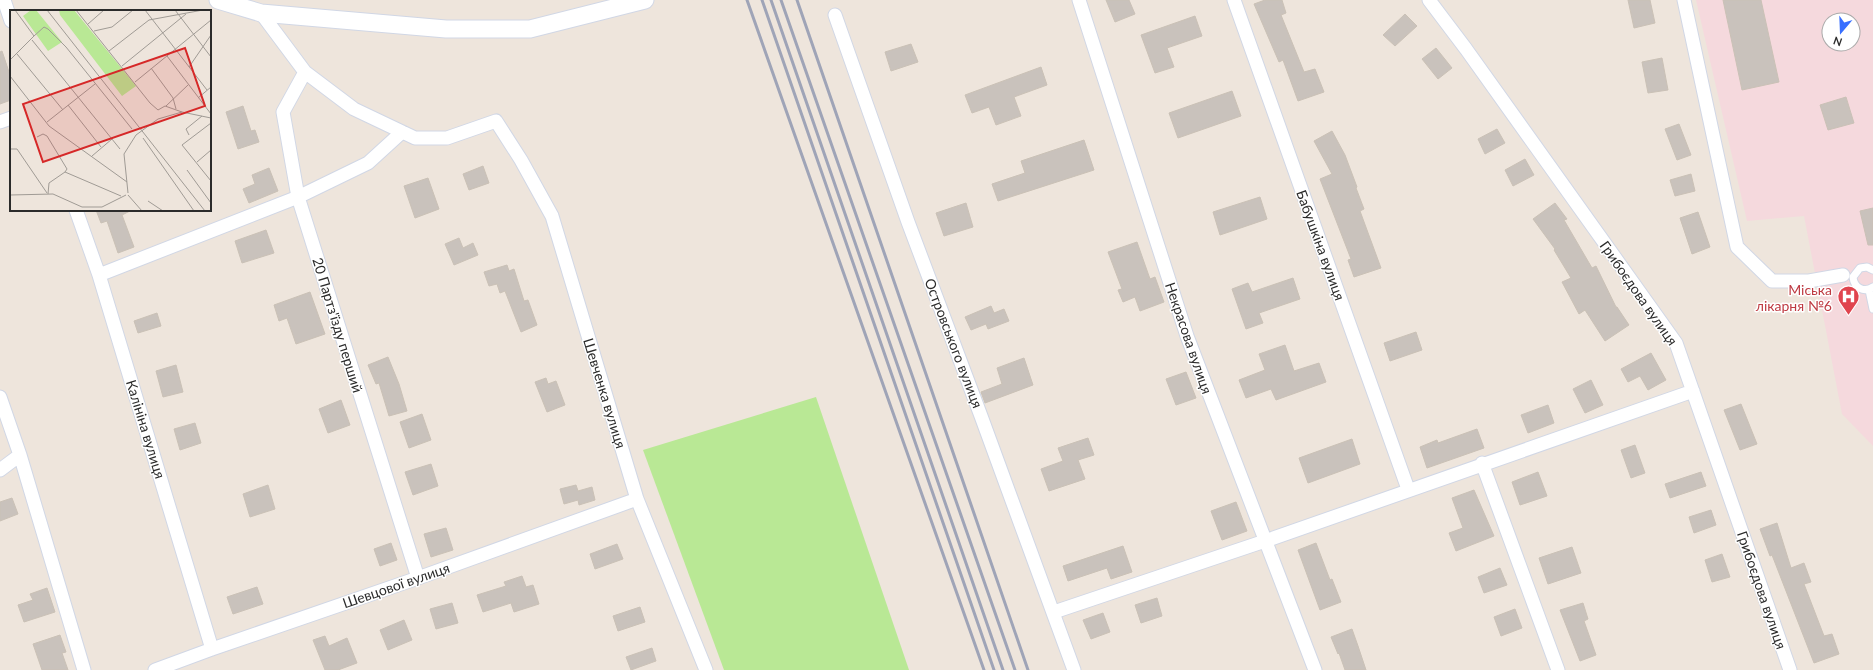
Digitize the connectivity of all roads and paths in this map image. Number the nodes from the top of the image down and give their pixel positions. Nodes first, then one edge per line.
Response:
1 (4, 0) edge
2 (218, 0) edge
3 (645, 0) edge
4 (1079, 0) edge
5 (1234, 0) edge
6 (1429, 0) edge
7 (1684, 0) edge
8 (261, 13) junction
9 (835, 15) dead end
10 (10, 18) edge
11 (305, 72) junction
12 (10, 118) edge
13 (0, 122) edge
14 (402, 132) junction
15 (298, 197) junction
16 (76, 211) edge
17 (1873, 270) edge
18 (99, 275) junction
19 (1848, 275) junction
20 (1871, 288) edge
21 (1873, 309) edge
22 (1693, 391) junction
23 (0, 397) edge
24 (20, 455) junction
25 (1482, 464) junction
26 (0, 470) edge
27 (1408, 489) junction
28 (637, 499) junction
29 (1265, 540) junction
30 (418, 578) junction
31 (1054, 612) junction
32 (212, 648) junction
33 (84, 670) edge
34 (155, 670) edge
35 (706, 670) edge
36 (1074, 670) edge
37 (1315, 670) edge
38 (1558, 670) edge
39 (1790, 670) edge

1 - 10 street
2 - 8 street
3 - 8 street
4 - 29 street, Некрасова вулиця
5 - 27 street, Бабушкіна вулиця
6 - 22 street, Грибоєдова вулиця
7 - 19 street
8 - 11 street
9 - 31 street, Островського вулиця
11 - 14 street
11 - 15 street, 20 Партз'їзду перший
12 - 13 street
14 - 15 street
14 - 28 street, Шевченка вулиця
15 - 18 street
15 - 30 street, 20 Партз'їзду перший
16 - 18 street, Калініна вулиця
17 - 19 lane
18 - 32 street, Калініна вулиця
19 - 20 lane
20 - 21 lane
22 - 25 street
22 - 39 street, Грибоєдова вулиця
23 - 24 street
24 - 26 street
24 - 33 street
25 - 27 street
25 - 38 street
27 - 29 street
28 - 30 street, Шевцової вулиця
28 - 35 street, Шевченка вулиця
29 - 31 street
29 - 37 street, Некрасова вулиця
30 - 32 street, Шевцової вулиця
31 - 36 street, Островського вулиця
32 - 34 street, Шевцової вулиця

